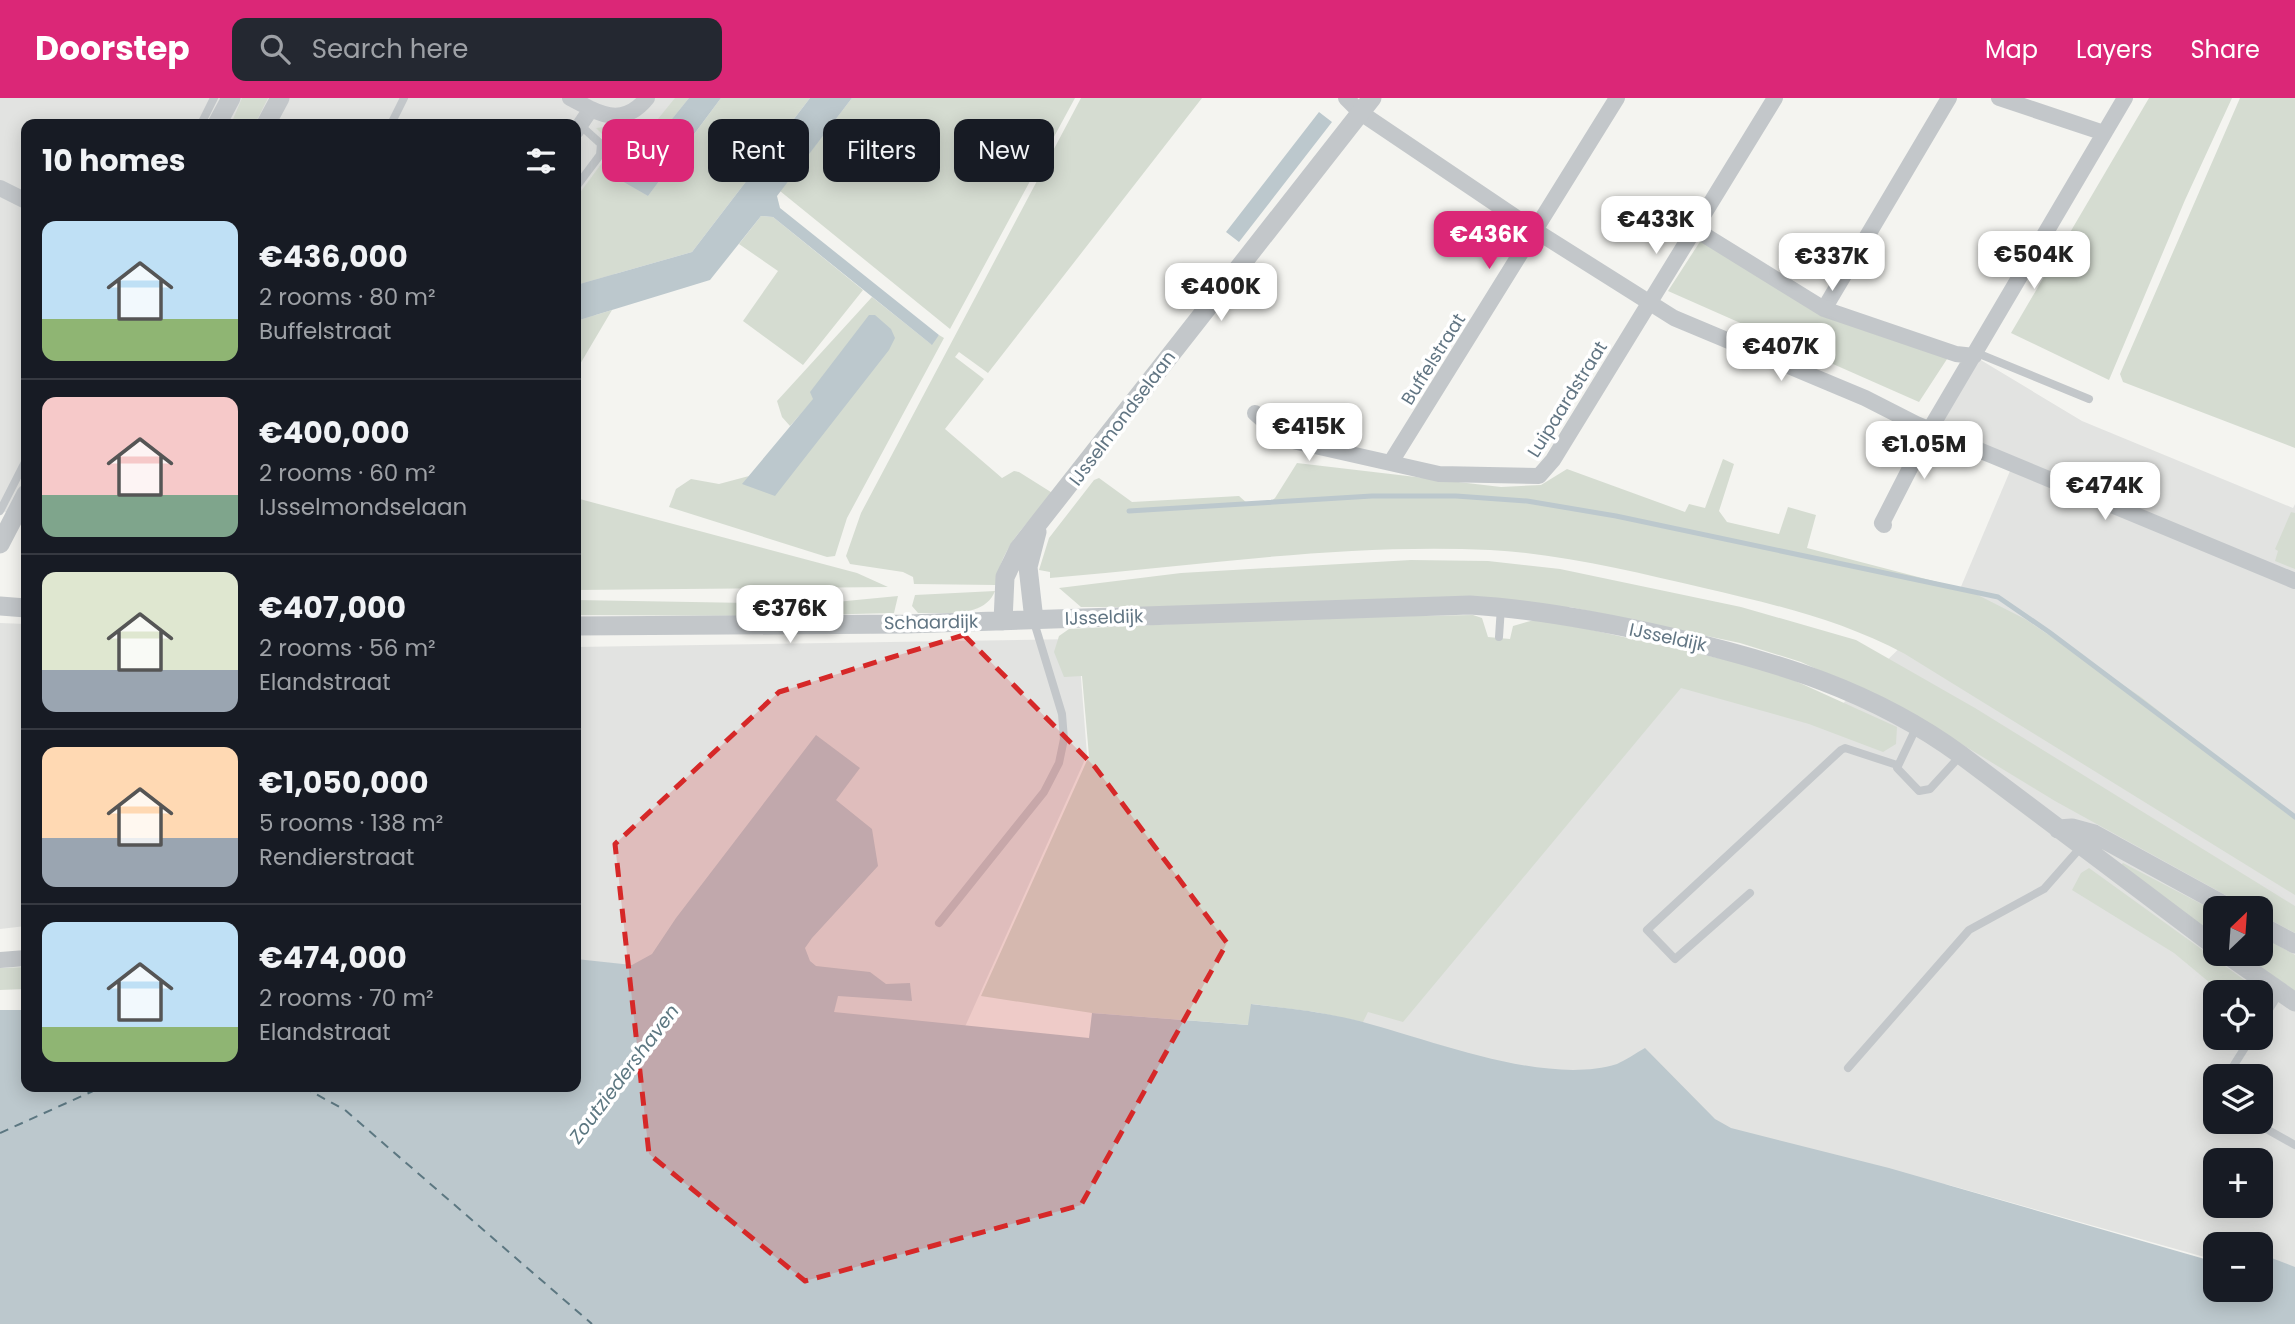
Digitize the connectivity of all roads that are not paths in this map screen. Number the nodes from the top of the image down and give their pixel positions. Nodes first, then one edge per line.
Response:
1 (214, 98) edge
2 (231, 98) edge
3 (280, 98) edge
4 (404, 98) edge
5 (570, 98) edge
6 (647, 98) edge
7 (1346, 98) edge
8 (1617, 98) edge
9 (1775, 98) edge
10 (1949, 98) edge
11 (1999, 98) edge
12 (2125, 98) edge
13 (1366, 106) edge
14 (591, 109) junction
15 (204, 119) edge
16 (220, 119) edge
17 (269, 119) edge
18 (394, 119) edge
19 (581, 124) edge
20 (581, 130) edge
21 (2104, 133) junction
22 (581, 180) edge
23 (0, 188) edge
24 (21, 198) edge
25 (1693, 228) junction
26 (1536, 231) junction
27 (1651, 302) junction
28 (1824, 309) junction
29 (1975, 355) junction
30 (2089, 399) dead end
31 (1255, 413) dead end
32 (1930, 429) junction
33 (1391, 462) junction
34 (21, 470) edge
35 (21, 504) edge
36 (0, 511) edge
37 (1040, 525) junction
38 (1884, 525) dead end
39 (0, 544) edge
40 (2295, 581) edge
41 (0, 606) edge
42 (1500, 607) junction
43 (21, 608) edge
44 (1034, 620) junction
45 (1003, 621) junction
46 (581, 626) edge
47 (1499, 637) dead end
48 (1917, 726) junction
49 (1961, 755) junction
50 (1897, 765) junction
51 (2058, 829) junction
52 (2081, 847) junction
53 (1750, 893) dead end
54 (2207, 896) edge
55 (939, 923) dead end
56 (2273, 932) edge
57 (2203, 937) edge
58 (2295, 944) edge
59 (21, 958) edge
60 (0, 960) edge
61 (2243, 966) edge
62 (2288, 997) edge
63 (2273, 1011) edge
64 (1847, 1068) dead end
65 (2273, 1133) edge
66 (2295, 1145) edge

1 - 15 lane
2 - 16 street
3 - 17 street
4 - 18 lane
5 - 14 street
6 - 14 street
7 - 13 street
8 - 26 street, Buffelstraat
9 - 25 street
10 - 28 street
11 - 21 street
12 - 21 street
13 - 26 street
13 - 37 street, IJsselmondselaan
14 - 19 street
20 - 22 lane
21 - 29 street
23 - 24 street
25 - 27 street
25 - 28 street
26 - 27 street
26 - 33 street, Buffelstraat
27 - 32 street
27 - 33 street, Luipaardstraat
28 - 29 street
29 - 30 lane
29 - 32 street
31 - 33 street, Luipaardstraat
32 - 38 street
32 - 40 street
34 - 36 lane
35 - 39 street
37 - 44 street, IJsselmondselaan
37 - 45 street, IJsselmondselaan
41 - 43 street
42 - 44 street, IJsseldijk
42 - 47 lane
42 - 48 street, IJsseldijk
44 - 45 street, Schaardijk
44 - 55 lane
45 - 46 street, Schaardijk
48 - 49 street, IJsseldijk
48 - 50 lane
49 - 50 lane
49 - 51 street, IJsseldijk
50 - 53 lane
51 - 52 street, IJsseldijk
51 - 54 street
52 - 57 street, IJsseldijk
52 - 64 lane
56 - 58 street
59 - 60 street
61 - 62 street
62 - 63 lane
65 - 66 lane

